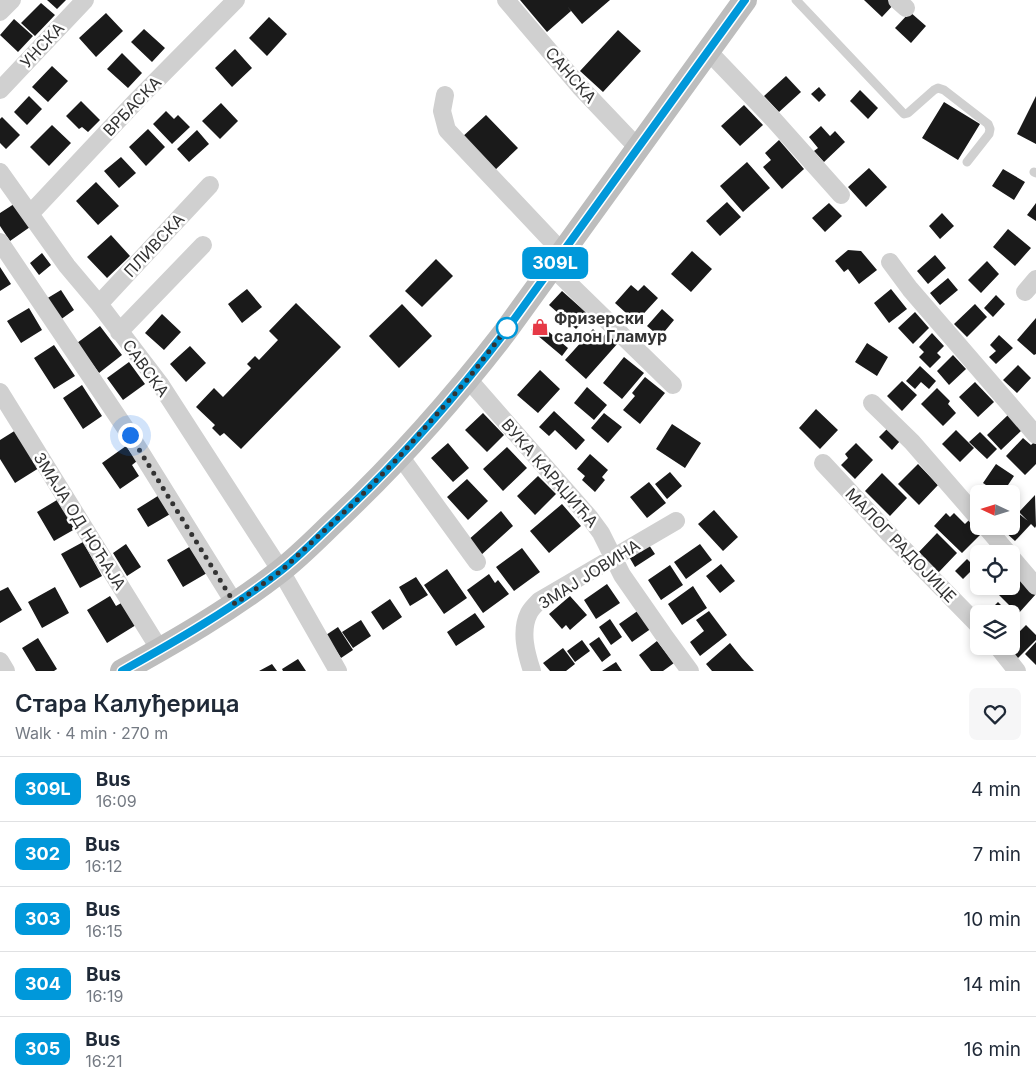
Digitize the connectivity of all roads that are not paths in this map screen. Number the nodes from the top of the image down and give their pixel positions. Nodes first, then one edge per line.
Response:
1 (12, 0) edge
2 (85, 0) edge
3 (236, 0) edge
4 (506, 0) edge
5 (745, 0) edge
6 (796, 0) edge
7 (0, 12) edge
8 (708, 51) junction
9 (0, 90) edge
10 (445, 95) dead end
11 (638, 148) junction
12 (967, 162) dead end
13 (0, 172) edge
14 (210, 185) dead end
15 (841, 195) dead end
16 (30, 214) junction
17 (0, 242) edge
18 (203, 245) dead end
19 (558, 260) junction
20 (890, 262) dead end
21 (99, 304) junction
22 (119, 332) junction
23 (468, 379) junction
24 (674, 385) dead end
25 (0, 392) edge
26 (872, 403) dead end
27 (1036, 435) edge
28 (400, 456) junction
29 (823, 463) dead end
30 (970, 509) edge
31 (676, 521) dead end
32 (993, 535) edge
33 (1001, 545) edge
34 (613, 557) junction
35 (477, 562) dead end
36 (1020, 567) edge
37 (281, 571) junction
38 (1036, 586) edge
39 (235, 604) junction
40 (970, 617) edge
41 (160, 650) junction
42 (1004, 655) edge
43 (0, 661) edge
44 (6, 671) edge
45 (122, 671) edge
46 (338, 671) edge
47 (532, 671) edge
48 (690, 671) edge
49 (1017, 671) edge

1 - 7 street
2 - 9 street, УНСКА
3 - 16 street, ВРБАСКА
4 - 11 street, САНСКА
5 - 8 main road
6 - 12 lane
8 - 11 main road
8 - 15 street
10 - 19 street
11 - 19 main road
13 - 16 street, САВСКА
14 - 21 street, ПЛИВСКА
16 - 21 street, САВСКА
17 - 39 street
18 - 22 street
19 - 23 main road
19 - 24 street
20 - 27 street
21 - 22 street, САВСКА
22 - 37 street, САВСКА
23 - 28 main road
23 - 34 street, ВУКА КАРАЏИЋА
25 - 41 street, ЗМАЈА ОД НОЋАЈА
26 - 30 street
28 - 35 street
28 - 37 main road
29 - 40 street, МАЛОГ РАДОЈИЦЕ
31 - 34 street, ЗМАЈ ЈОВИНА
32 - 33 street
34 - 47 street, ЗМАЈ ЈОВИНА
34 - 48 street, ВУКА КАРАЏИЋА
36 - 38 street
37 - 39 main road
37 - 46 street, САВСКА
39 - 41 main road
41 - 45 main road
42 - 49 street
43 - 44 street

